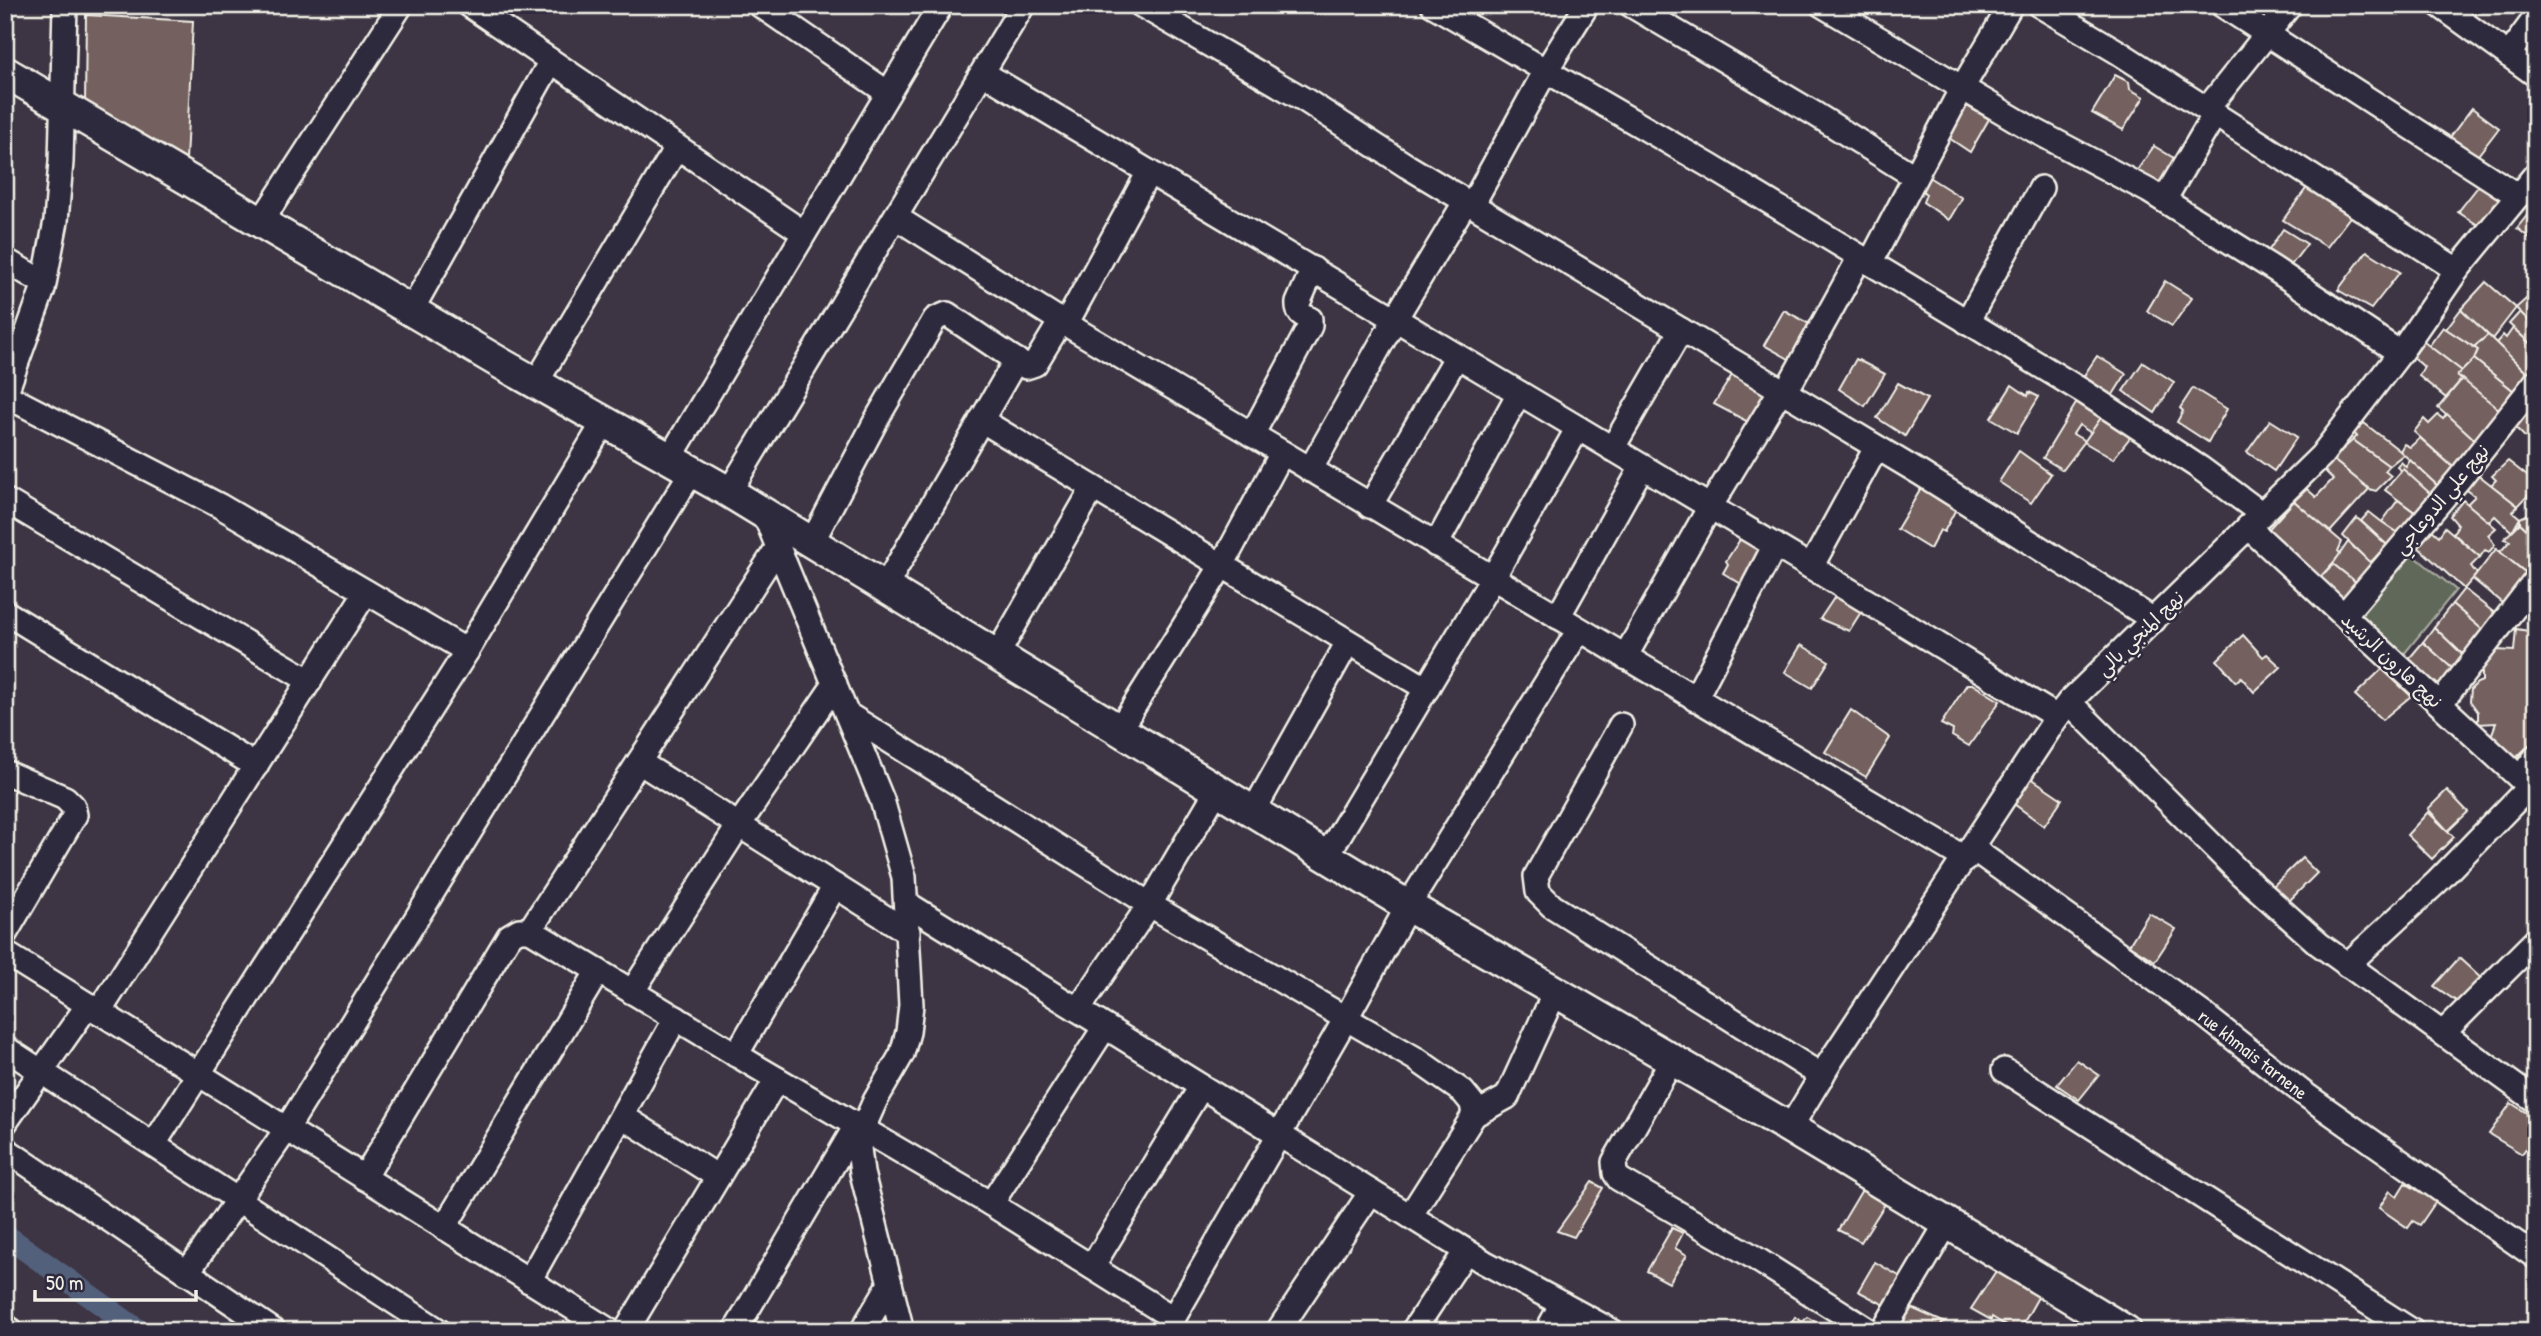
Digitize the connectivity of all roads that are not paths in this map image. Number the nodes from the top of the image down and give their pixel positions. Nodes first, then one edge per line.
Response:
1 (65, 5) edge
2 (401, 5) edge
3 (469, 5) edge
4 (760, 5) edge
5 (941, 5) edge
6 (1023, 5) edge
7 (1141, 5) edge
8 (1433, 5) edge
9 (1587, 5) edge
10 (1631, 5) edge
11 (1822, 5) edge
12 (2011, 5) edge
13 (2039, 5) edge
14 (2222, 5) edge
15 (2290, 5) edge
16 (2439, 5) edge
17 (2536, 18) edge
18 (2268, 35) junction
19 (2508, 55) junction
20 (551, 61) junction
21 (5, 72) edge
22 (1545, 72) junction
23 (983, 73) junction
24 (2536, 75) edge
25 (1962, 88) junction
26 (888, 93) junction
27 (61, 104) junction
28 (2211, 111) junction
29 (677, 147) junction
30 (1149, 172) junction
31 (2536, 173) edge
32 (1914, 176) junction
33 (2040, 188) dead end
34 (2518, 195) junction
35 (2164, 200) junction
36 (1469, 203) junction
37 (897, 218) junction
38 (261, 222) junction
39 (804, 233) junction
40 (5, 260) edge
41 (1865, 260) junction
42 (1313, 269) junction
43 (2457, 270) junction
44 (44, 283) junction
45 (411, 312) junction
46 (1395, 319) junction
47 (1967, 322) junction
48 (1063, 323) junction
49 (1681, 330) junction
50 (2400, 353) junction
51 (1457, 356) junction
52 (1016, 360) junction
53 (2536, 382) edge
54 (536, 383) junction
55 (7, 388) edge
56 (1783, 392) junction
57 (1519, 393) junction
58 (981, 421) junction
59 (604, 422) junction
60 (1578, 428) junction
61 (1252, 435) junction
62 (1877, 448) junction
63 (1612, 449) junction
64 (1282, 453) junction
65 (681, 465) junction
66 (1642, 467) junction
67 (1310, 470) junction
68 (1093, 488) junction
69 (729, 492) junction
70 (5, 500) edge
71 (1370, 506) junction
72 (1710, 507) junction
73 (764, 513) junction
74 (2255, 520) junction
75 (812, 542) junction
76 (1436, 545) junction
77 (1775, 545) junction
78 (778, 547) junction
79 (1811, 566) junction
80 (1221, 567) junction
81 (1492, 579) junction
82 (2536, 580) edge
83 (885, 587) junction
84 (366, 592) junction
85 (5, 612) edge
86 (2344, 615) junction
87 (1558, 617) junction
88 (2154, 620) junction
89 (1579, 630) junction
90 (1348, 642) junction
91 (467, 651) junction
92 (997, 655) junction
93 (1625, 657) junction
94 (310, 681) junction
95 (835, 684) junction
96 (1427, 689) junction
97 (1695, 699) junction
98 (2440, 704) junction
99 (2063, 710) junction
100 (847, 714) junction
101 (1621, 725) dead end
102 (1119, 730) junction
103 (2536, 757) edge
104 (639, 762) junction
105 (256, 766) junction
106 (5, 772) edge
107 (2528, 786) edge
108 (1217, 790) junction
109 (1253, 812) junction
110 (739, 825) junction
111 (1969, 853) junction
112 (1326, 857) junction
113 (835, 886) junction
114 (906, 903) junction
115 (1150, 904) junction
116 (1408, 906) junction
117 (530, 930) junction
118 (908, 933) junction
119 (5, 934) edge
120 (2536, 940) edge
121 (5, 953) edge
122 (2347, 965) junction
123 (598, 971) junction
124 (632, 992) junction
125 (1555, 992) junction
126 (93, 1009) junction
127 (1078, 1010) junction
128 (676, 1018) junction
129 (1346, 1018) junction
130 (1105, 1027) junction
131 (2443, 1033) junction
132 (5, 1048) edge
133 (736, 1055) junction
134 (1672, 1060) junction
135 (2004, 1070) dead end
136 (43, 1072) junction
137 (197, 1074) junction
138 (1822, 1076) junction
139 (777, 1079) junction
140 (1201, 1087) junction
141 (2531, 1090) edge
142 (1474, 1115) junction
143 (622, 1116) junction
144 (5, 1123) edge
145 (860, 1126) junction
146 (1790, 1128) junction
147 (286, 1130) junction
148 (1279, 1135) junction
149 (153, 1144) junction
150 (5, 1149) edge
151 (718, 1177) junction
152 (364, 1178) junction
153 (1371, 1192) junction
154 (239, 1199) junction
155 (991, 1204) junction
156 (1410, 1216) junction
157 (1947, 1223) junction
158 (444, 1228) junction
159 (1466, 1251) junction
160 (2536, 1257) edge
161 (1092, 1267) junction
162 (187, 1273) junction
163 (529, 1281) junction
164 (890, 1284) junction
165 (1562, 1304) junction
166 (1170, 1324) edge
167 (5, 1326) edge
168 (12, 1331) edge
169 (274, 1331) edge
170 (439, 1331) edge
171 (610, 1331) edge
172 (626, 1331) edge
173 (735, 1331) edge
174 (862, 1331) edge
175 (902, 1331) edge
176 (1278, 1331) edge
177 (1413, 1331) edge
178 (1547, 1331) edge
179 (1612, 1331) edge
180 (1870, 1331) edge
181 (1883, 1331) edge
182 (2126, 1331) edge
183 (2412, 1331) edge

1 - 27 street
2 - 38 street
3 - 20 street
4 - 26 street
5 - 26 street
6 - 23 street
7 - 36 street
8 - 22 street, نهج هارون الرشيد
9 - 22 street
10 - 32 street
11 - 25 street
12 - 25 street
13 - 28 street
14 - 18 street
15 - 18 street
16 - 19 street
17 - 19 street
18 - 28 street
18 - 34 street
19 - 24 street
20 - 29 street
20 - 45 street
21 - 27 street
22 - 36 street
22 - 41 street, نهج هارون الرشيد
23 - 30 street
23 - 37 street
25 - 32 street
25 - 35 street
26 - 39 street
27 - 38 street
27 - 44 street
28 - 35 street
28 - 43 street
29 - 39 street
29 - 54 street
30 - 42 street
30 - 48 street
31 - 34 street, نهج المنجي بالي
32 - 41 street
33 - 47 street
34 - 43 street, نهج المنجي بالي
35 - 50 street
36 - 46 street
36 - 49 street
37 - 48 street, rue khmais tarnene
37 - 69 street
38 - 45 street
39 - 65 street
40 - 44 street
41 - 47 street, نهج هارون الرشيد
41 - 56 street
42 - 46 street
42 - 61 street
43 - 50 street, نهج المنجي بالي
44 - 55 street
45 - 54 street
46 - 51 street
46 - 67 street
47 - 74 street, نهج هارون الرشيد
48 - 52 street
48 - 61 street, rue khmais tarnene
49 - 56 street
49 - 63 street
50 - 74 street, نهج المنجي بالي
51 - 57 street
51 - 71 street
52 - 58 street
52 - 75 street
53 - 86 street, نهج علي الدوعاجي
54 - 59 street
55 - 84 street
56 - 62 street
56 - 72 street
57 - 60 street
57 - 76 street
58 - 68 street
58 - 83 street
59 - 65 street
59 - 91 street
60 - 63 street
60 - 81 street
61 - 64 street, rue khmais tarnene
62 - 79 street
62 - 88 street
63 - 66 street
64 - 67 street, rue khmais tarnene
64 - 80 street
65 - 69 street
65 - 147 street
66 - 72 street
66 - 87 street
67 - 71 street, rue khmais tarnene
68 - 80 street
68 - 92 street
69 - 73 street
70 - 94 street
71 - 76 street, rue khmais tarnene
72 - 77 street
72 - 93 street
73 - 75 street
73 - 78 street
74 - 86 street, نهج هارون الرشيد
74 - 88 street, نهج المنجي بالي
75 - 83 street
76 - 81 street, rue khmais tarnene
77 - 79 street
77 - 97 street
78 - 95 street
78 - 104 street
79 - 99 street
80 - 90 street
80 - 102 street
81 - 87 street, rue khmais tarnene
81 - 96 street
82 - 98 street
83 - 92 street
84 - 91 street
84 - 94 street
85 - 105 street
86 - 98 street, نهج هارون الرشيد
87 - 89 street, rue khmais tarnene
88 - 99 street, نهج المنجي بالي
89 - 93 street, rue khmais tarnene
89 - 116 street
90 - 96 street
90 - 109 street
91 - 137 street
92 - 102 street
93 - 97 street, rue khmais tarnene
94 - 105 street
95 - 100 street
95 - 110 street
96 - 112 street
97 - 111 street, rue khmais tarnene
98 - 107 street, نهج هارون الرشيد
99 - 111 street, نهج المنجي بالي
99 - 122 street
100 - 114 street
100 - 115 street
101 - 138 street
102 - 108 street
103 - 107 street
104 - 110 street
104 - 117 street
105 - 126 street
106 - 119 street
107 - 122 street
108 - 109 street
108 - 115 street
109 - 112 street
110 - 113 street
110 - 124 street
111 - 138 street, نهج المنجي بالي
111 - 160 street, rue khmais tarnene
112 - 116 street
113 - 118 street
113 - 133 street
114 - 118 street
114 - 127 street
115 - 127 street
115 - 129 street
116 - 125 street
116 - 129 street
117 - 123 street
117 - 152 street
118 - 145 street
120 - 131 street
121 - 126 street
122 - 131 street
123 - 124 street
123 - 158 street
124 - 128 street
125 - 134 street
125 - 142 street
126 - 136 street
126 - 137 street
127 - 130 street
128 - 133 street
128 - 143 street
129 - 142 street
129 - 148 street
130 - 140 street
130 - 155 street
131 - 141 street
132 - 136 street
133 - 139 street
134 - 146 street
134 - 180 street
135 - 183 street
136 - 144 street
136 - 149 street
137 - 147 street
137 - 149 street
138 - 146 street, نهج المنجي بالي
139 - 145 street
139 - 151 street
140 - 148 street
140 - 161 street
142 - 156 street
143 - 151 street
143 - 163 street
145 - 155 street
145 - 164 street
145 - 173 street
146 - 157 street
147 - 152 street
147 - 154 street
148 - 153 street
148 - 166 street
149 - 154 street
150 - 162 street
151 - 172 street
152 - 158 street
153 - 156 street
153 - 176 street
154 - 162 street
154 - 170 street
155 - 161 street
156 - 159 street
157 - 181 street
157 - 182 street
158 - 163 street
159 - 165 street
159 - 177 street
161 - 166 street
162 - 169 street
163 - 171 street
164 - 174 street
164 - 175 street
165 - 178 street
165 - 179 street
167 - 168 street

